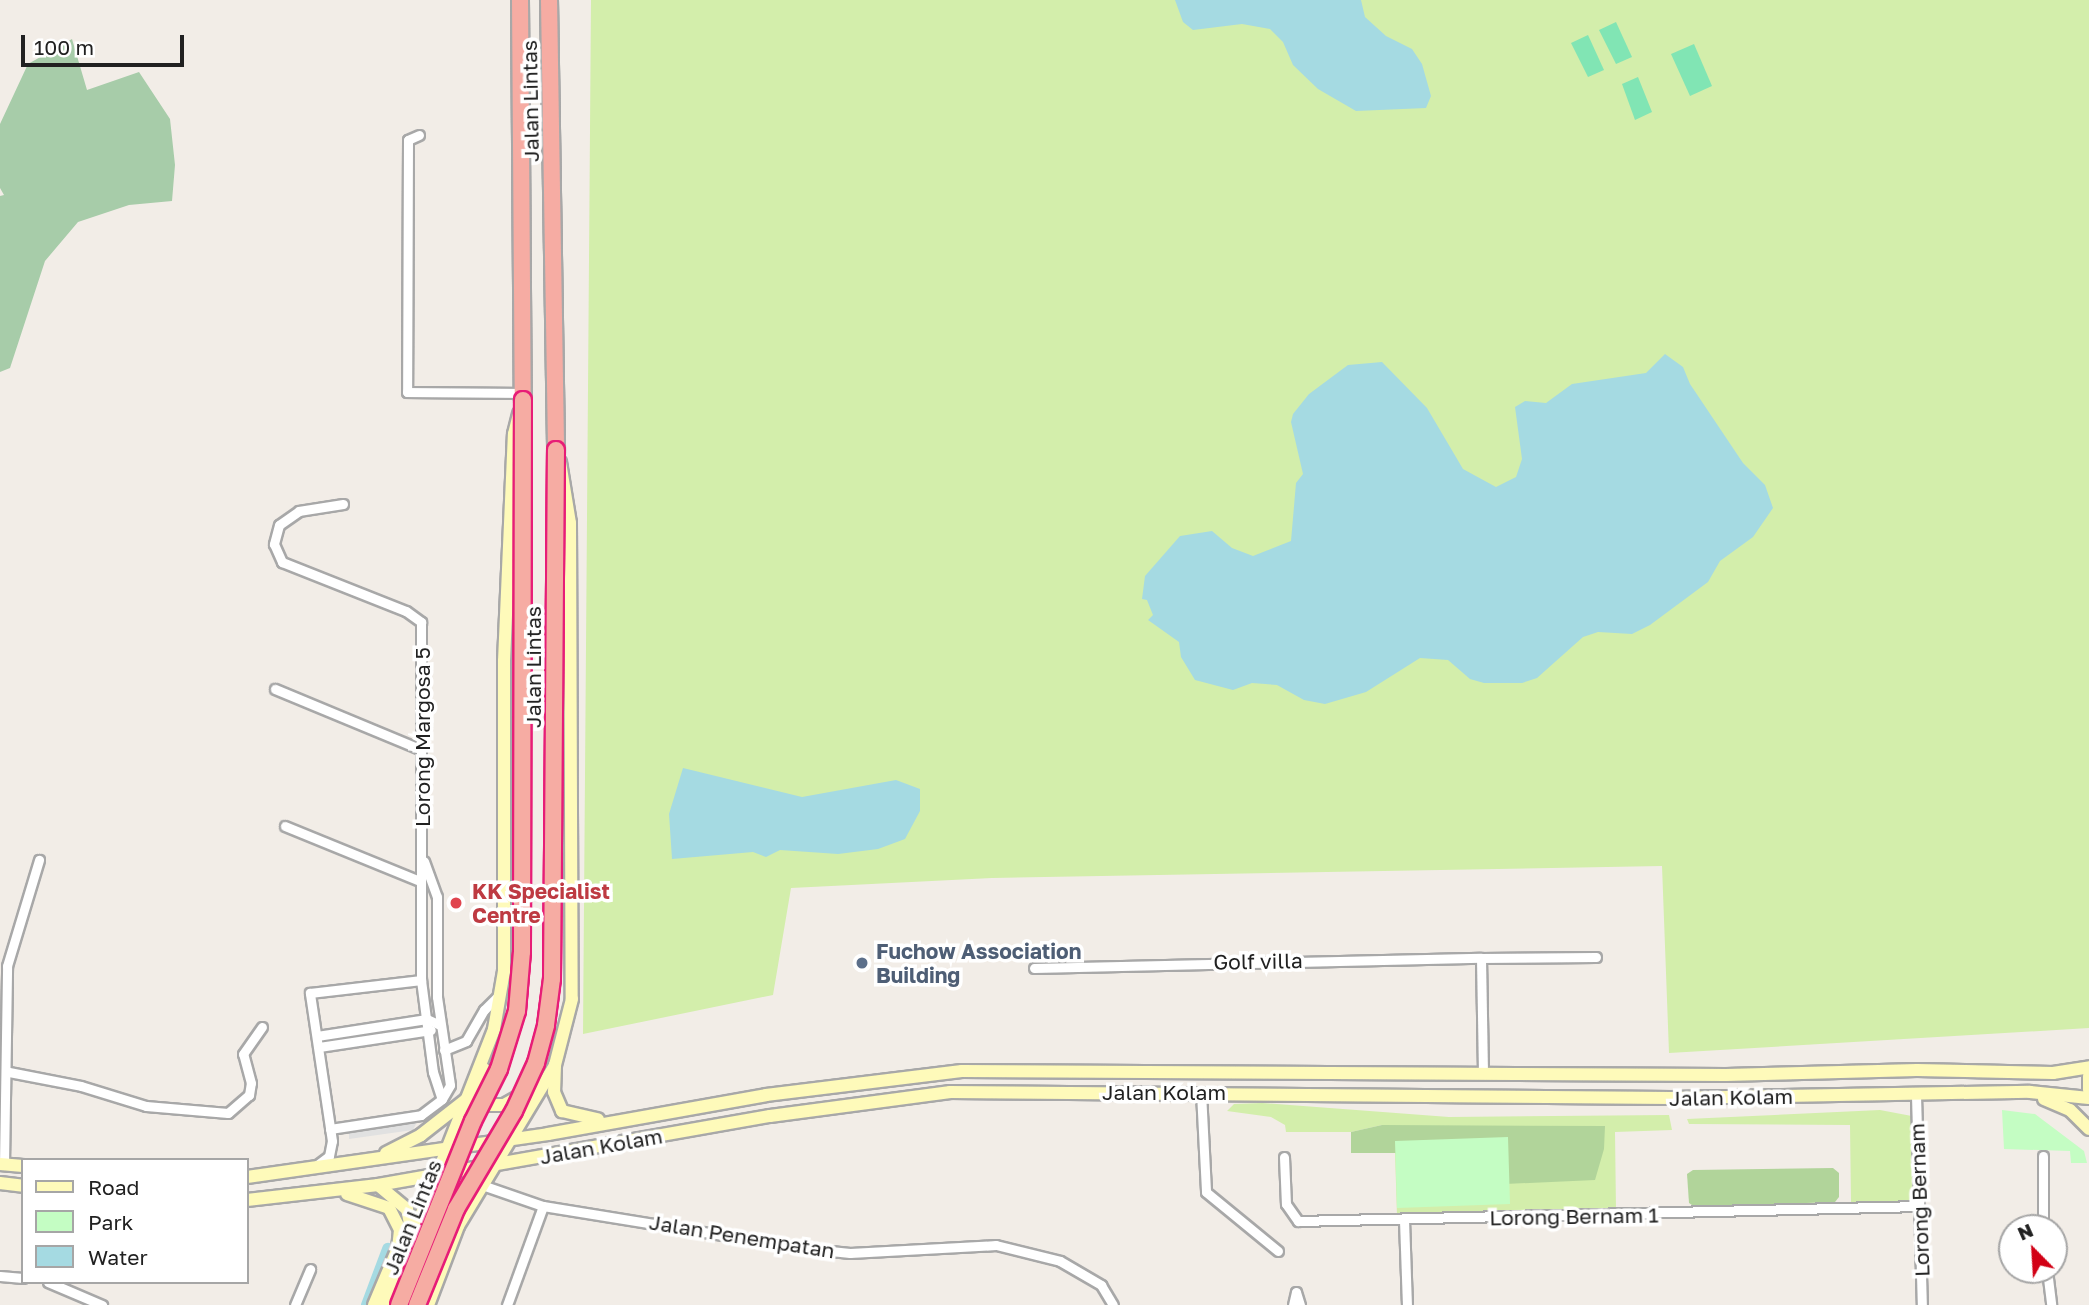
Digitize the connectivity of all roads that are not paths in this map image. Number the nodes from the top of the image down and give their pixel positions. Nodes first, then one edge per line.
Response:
1 (520, 0) edge
2 (549, 2) edge
3 (522, 46) junction
4 (419, 135) dead end
5 (523, 397) junction
6 (556, 450) junction
7 (343, 504) dead end
8 (275, 689) dead end
9 (420, 749) junction
10 (285, 826) dead end
11 (39, 860) dead end
12 (424, 860) junction
13 (418, 881) junction
14 (432, 883) junction
15 (1596, 957) dead end
16 (1481, 958) junction
17 (1034, 968) dead end
18 (421, 980) junction
19 (499, 995) junction
20 (427, 1019) junction
21 (440, 1025) junction
22 (262, 1027) dead end
23 (428, 1031) junction
24 (317, 1036) junction
25 (319, 1046) junction
26 (444, 1050) junction
27 (486, 1051) junction
28 (2089, 1058) edge
29 (555, 1065) junction
30 (2089, 1067) edge
31 (9, 1072) junction
32 (1393, 1072) junction
33 (1483, 1072) junction
34 (2035, 1072) junction
35 (2089, 1076) edge
36 (543, 1082) junction
37 (2089, 1090) edge
38 (1201, 1092) junction
39 (1411, 1095) junction
40 (1916, 1095) junction
41 (2005, 1095) junction
42 (467, 1098) junction
43 (2089, 1098) edge
44 (442, 1099) junction
45 (626, 1118) junction
46 (330, 1129) junction
47 (2089, 1129) edge
48 (562, 1131) junction
49 (509, 1139) junction
50 (450, 1147) junction
51 (598, 1147) junction
52 (2043, 1156) dead end
53 (1284, 1157) dead end
54 (375, 1158) junction
55 (2, 1164) edge
56 (21, 1166) edge
57 (492, 1166) junction
58 (311, 1168) junction
59 (437, 1175) junction
60 (248, 1177) edge
61 (0, 1184) edge
62 (378, 1185) junction
63 (482, 1185) junction
64 (21, 1186) edge
65 (333, 1192) junction
66 (248, 1200) edge
67 (543, 1206) junction
68 (1919, 1206) junction
69 (2043, 1214) edge
70 (1404, 1220) junction
71 (413, 1237) junction
72 (1278, 1251) dead end
73 (310, 1269) dead end
74 (0, 1276) edge
75 (21, 1278) edge
76 (53, 1284) edge
77 (2050, 1284) edge
78 (102, 1305) edge
79 (295, 1305) edge
80 (374, 1305) edge
81 (386, 1305) edge
82 (399, 1305) edge
83 (417, 1305) edge
84 (428, 1305) edge
85 (507, 1305) edge
86 (1113, 1305) edge
87 (1293, 1305) edge
88 (1300, 1305) edge
89 (1407, 1305) edge
90 (1922, 1305) edge
91 (2052, 1305) edge

1 - 3 highway, Jalan Lintas
2 - 3 highway
2 - 6 highway, Jalan Lintas
3 - 5 highway, Jalan Lintas
4 - 5 street
5 - 19 main road, Jalan Lintas
5 - 82 highway, Jalan Lintas, bridge
6 - 29 main road
6 - 83 highway, Jalan Lintas, bridge
7 - 9 street, Lorong Margosa 5
8 - 9 street
9 - 12 street, Lorong Margosa 5
10 - 13 street
11 - 31 street
12 - 13 street, Lorong Margosa 5
12 - 14 street, Lorong Margosa 5
13 - 14 street
13 - 18 street, Lorong Margosa 5
14 - 21 street, Lorong Margosa 5
15 - 16 street, Golf villa
16 - 17 street, Golf villa
16 - 33 street
18 - 20 street, Lorong Margosa 5
18 - 24 street
19 - 26 street
19 - 27 main road, Jalan Lintas
20 - 21 street
20 - 23 street, Lorong Margosa 5
20 - 24 street
21 - 23 street
21 - 26 street, Lorong Margosa 5
22 - 31 street
23 - 25 street
23 - 44 street, Lorong Margosa 5
24 - 25 street
25 - 46 street
26 - 44 street, Lorong Margosa 5
27 - 36 main road
27 - 42 main road, Jalan Lintas
28 - 34 main road, Jalan Kolam
29 - 36 main road
29 - 45 main road
30 - 34 main road, Jalan Kolam
31 - 55 street
32 - 33 main road, Jalan Kolam
32 - 39 main road
32 - 45 main road, Jalan Kolam
33 - 34 main road, Jalan Kolam
35 - 37 main road
36 - 49 main road
38 - 39 main road, Jalan Kolam
38 - 51 main road, Jalan Kolam
38 - 72 street
39 - 40 main road, Jalan Kolam
40 - 41 main road, Jalan Kolam
40 - 68 street, Lorong Bernam
41 - 43 main road, Jalan Kolam
41 - 47 main road
42 - 50 main road, Jalan Lintas
42 - 54 main road
44 - 46 street
45 - 48 main road, Jalan Kolam
46 - 58 street
48 - 49 main road, Jalan Kolam
48 - 51 main road
49 - 50 main road, Jalan Kolam
49 - 57 main road
50 - 54 main road, Jalan Kolam
50 - 59 main road, Jalan Lintas
51 - 57 main road, Jalan Kolam
52 - 69 street
53 - 70 street, Lorong Bernam 1
54 - 58 main road, Jalan Kolam
55 - 56 main road
57 - 59 main road, Jalan Kolam
57 - 63 main road
58 - 60 main road, Jalan Kolam
59 - 62 main road, Jalan Kolam
59 - 71 main road, Jalan Lintas
61 - 64 main road
62 - 65 main road, Jalan Kolam
62 - 71 main road
63 - 67 street, Jalan Penempatan
63 - 84 main road
65 - 66 main road, Jalan Kolam
65 - 80 main road
67 - 85 street
67 - 86 street, Jalan Penempatan
68 - 70 street, Lorong Bernam 1
68 - 90 street, Lorong Bernam
70 - 89 street
71 - 81 main road, Jalan Lintas
73 - 79 street
74 - 75 street
76 - 78 street
77 - 91 street
87 - 88 street

